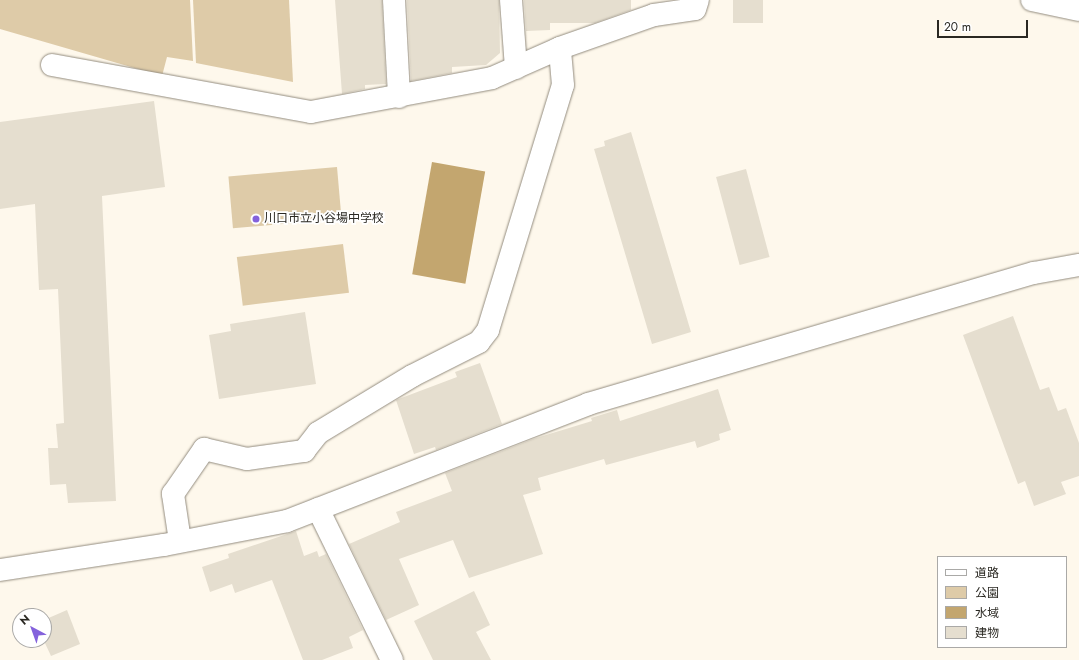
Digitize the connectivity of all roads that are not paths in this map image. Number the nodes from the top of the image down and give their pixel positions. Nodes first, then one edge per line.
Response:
1 (394, 0) edge
2 (511, 0) edge
3 (698, 0) edge
4 (1032, 0) edge
5 (653, 8) edge
6 (1079, 10) edge
7 (560, 48) junction
8 (52, 65) dead end
9 (516, 68) junction
10 (400, 97) junction
11 (1079, 265) edge
12 (318, 509) junction
13 (180, 541) junction
14 (0, 570) edge
15 (392, 660) edge

1 - 10 street
2 - 9 street
3 - 5 street
4 - 6 street
5 - 7 street
7 - 9 street
7 - 13 street
8 - 10 street
9 - 10 street
11 - 12 street
12 - 13 street
12 - 15 street
13 - 14 street

